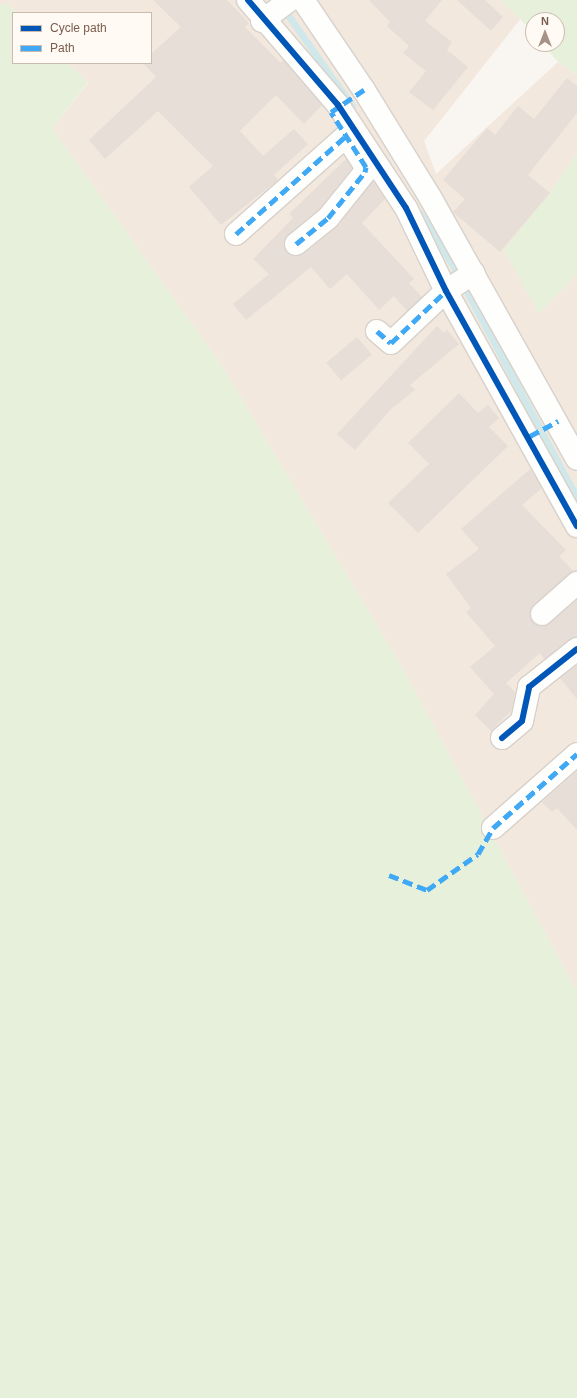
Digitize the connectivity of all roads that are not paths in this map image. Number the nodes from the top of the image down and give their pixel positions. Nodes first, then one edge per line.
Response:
1 (248, 0) edge
2 (284, 6) edge
3 (350, 98) junction
4 (346, 136) junction
5 (236, 234) dead end
6 (296, 244) dead end
7 (460, 282) junction
8 (377, 331) dead end
9 (543, 429) junction
10 (577, 459) edge
11 (577, 526) edge
12 (577, 583) edge
13 (542, 614) dead end
14 (577, 649) edge
15 (502, 738) dead end
16 (577, 754) edge
17 (494, 828) dead end

1 - 2 street
2 - 3 street
2 - 3 street
3 - 4 street
3 - 7 street
3 - 7 street
4 - 5 street
4 - 6 street
7 - 8 street
7 - 9 street
7 - 9 street
9 - 10 street
9 - 11 street
12 - 13 street
14 - 15 street
16 - 17 street

